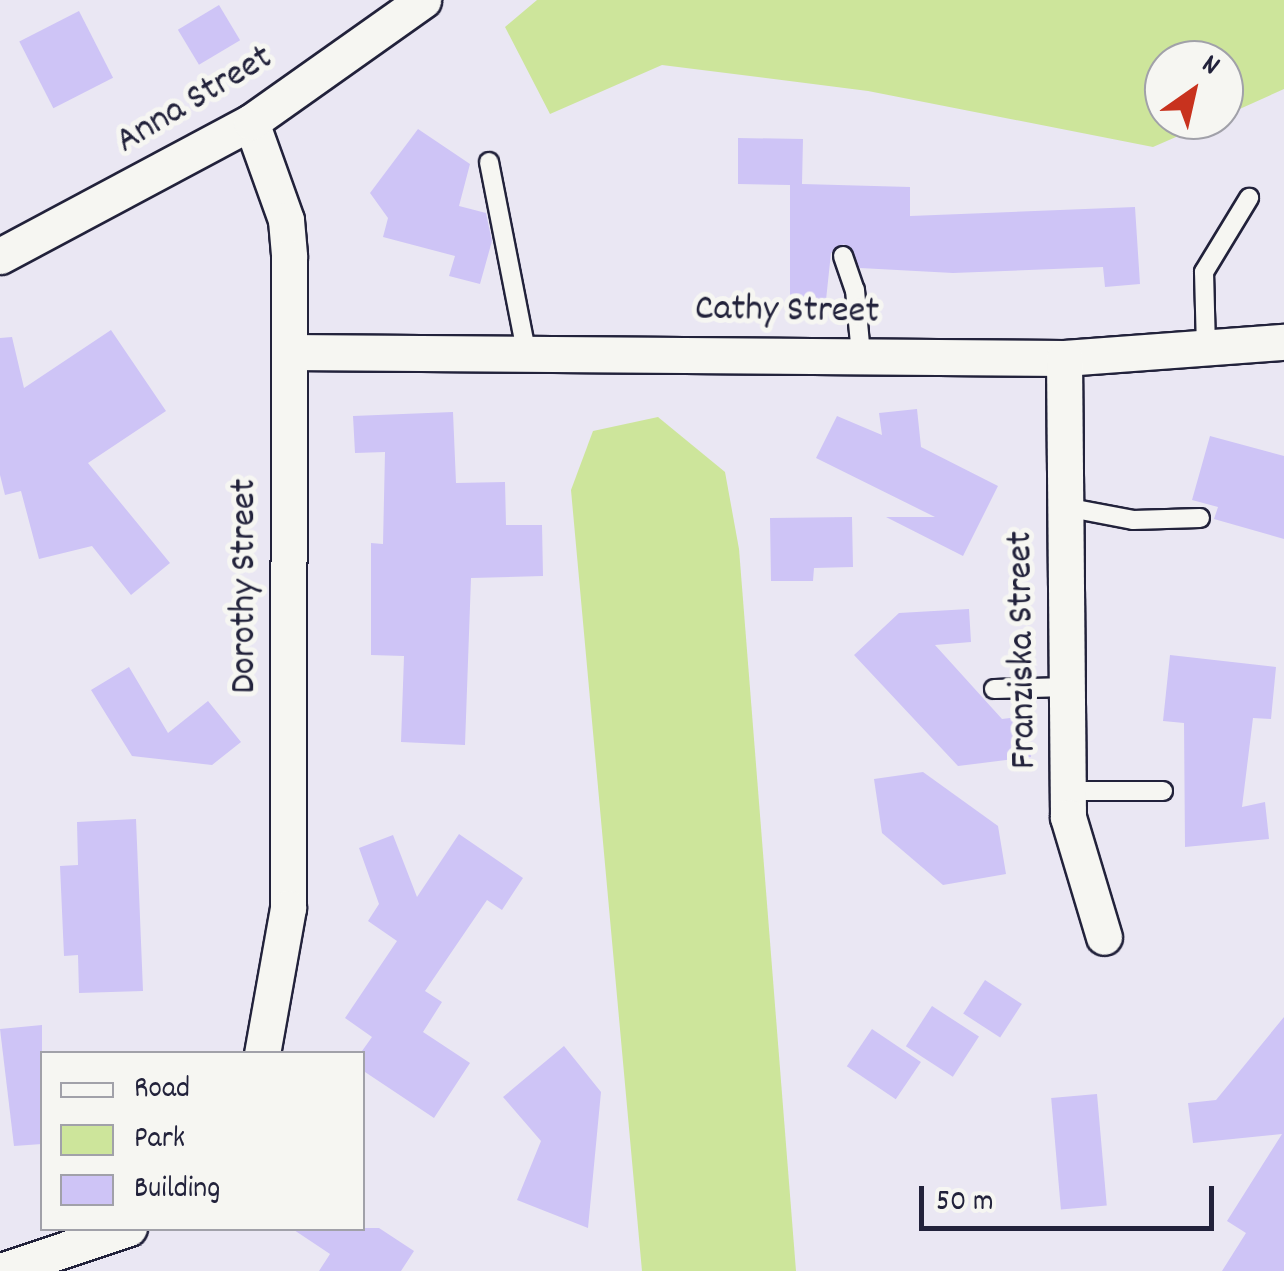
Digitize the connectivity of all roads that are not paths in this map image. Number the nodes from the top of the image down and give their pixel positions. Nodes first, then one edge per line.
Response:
1 (423, 0) edge
2 (250, 122) junction
3 (489, 162) dead end
4 (1249, 198) dead end
5 (0, 256) edge
6 (843, 256) dead end
7 (1284, 342) edge
8 (1206, 348) junction
9 (526, 351) junction
10 (289, 352) junction
11 (861, 355) junction
12 (1064, 358) junction
13 (1065, 507) junction
14 (1200, 518) dead end
15 (1067, 687) junction
16 (994, 688) dead end
17 (1163, 790) dead end
18 (1067, 791) junction
19 (1104, 937) dead end
20 (263, 1051) edge
21 (120, 1231) edge
22 (1, 1271) edge

1 - 2 street, Anna Street
2 - 5 street, Anna Street
2 - 10 street, Dorothy Street
3 - 9 lane
4 - 8 lane
6 - 11 lane
7 - 8 street, Cathy Street
8 - 12 street, Cathy Street
9 - 10 street, Cathy Street
9 - 11 street, Cathy Street
10 - 20 street, Dorothy Street
11 - 12 street, Cathy Street
12 - 13 street, Franziska Street
13 - 14 lane
13 - 15 street, Franziska Street
15 - 16 lane
15 - 18 street, Franziska Street
17 - 18 lane
18 - 19 street, Franziska Street
21 - 22 street

